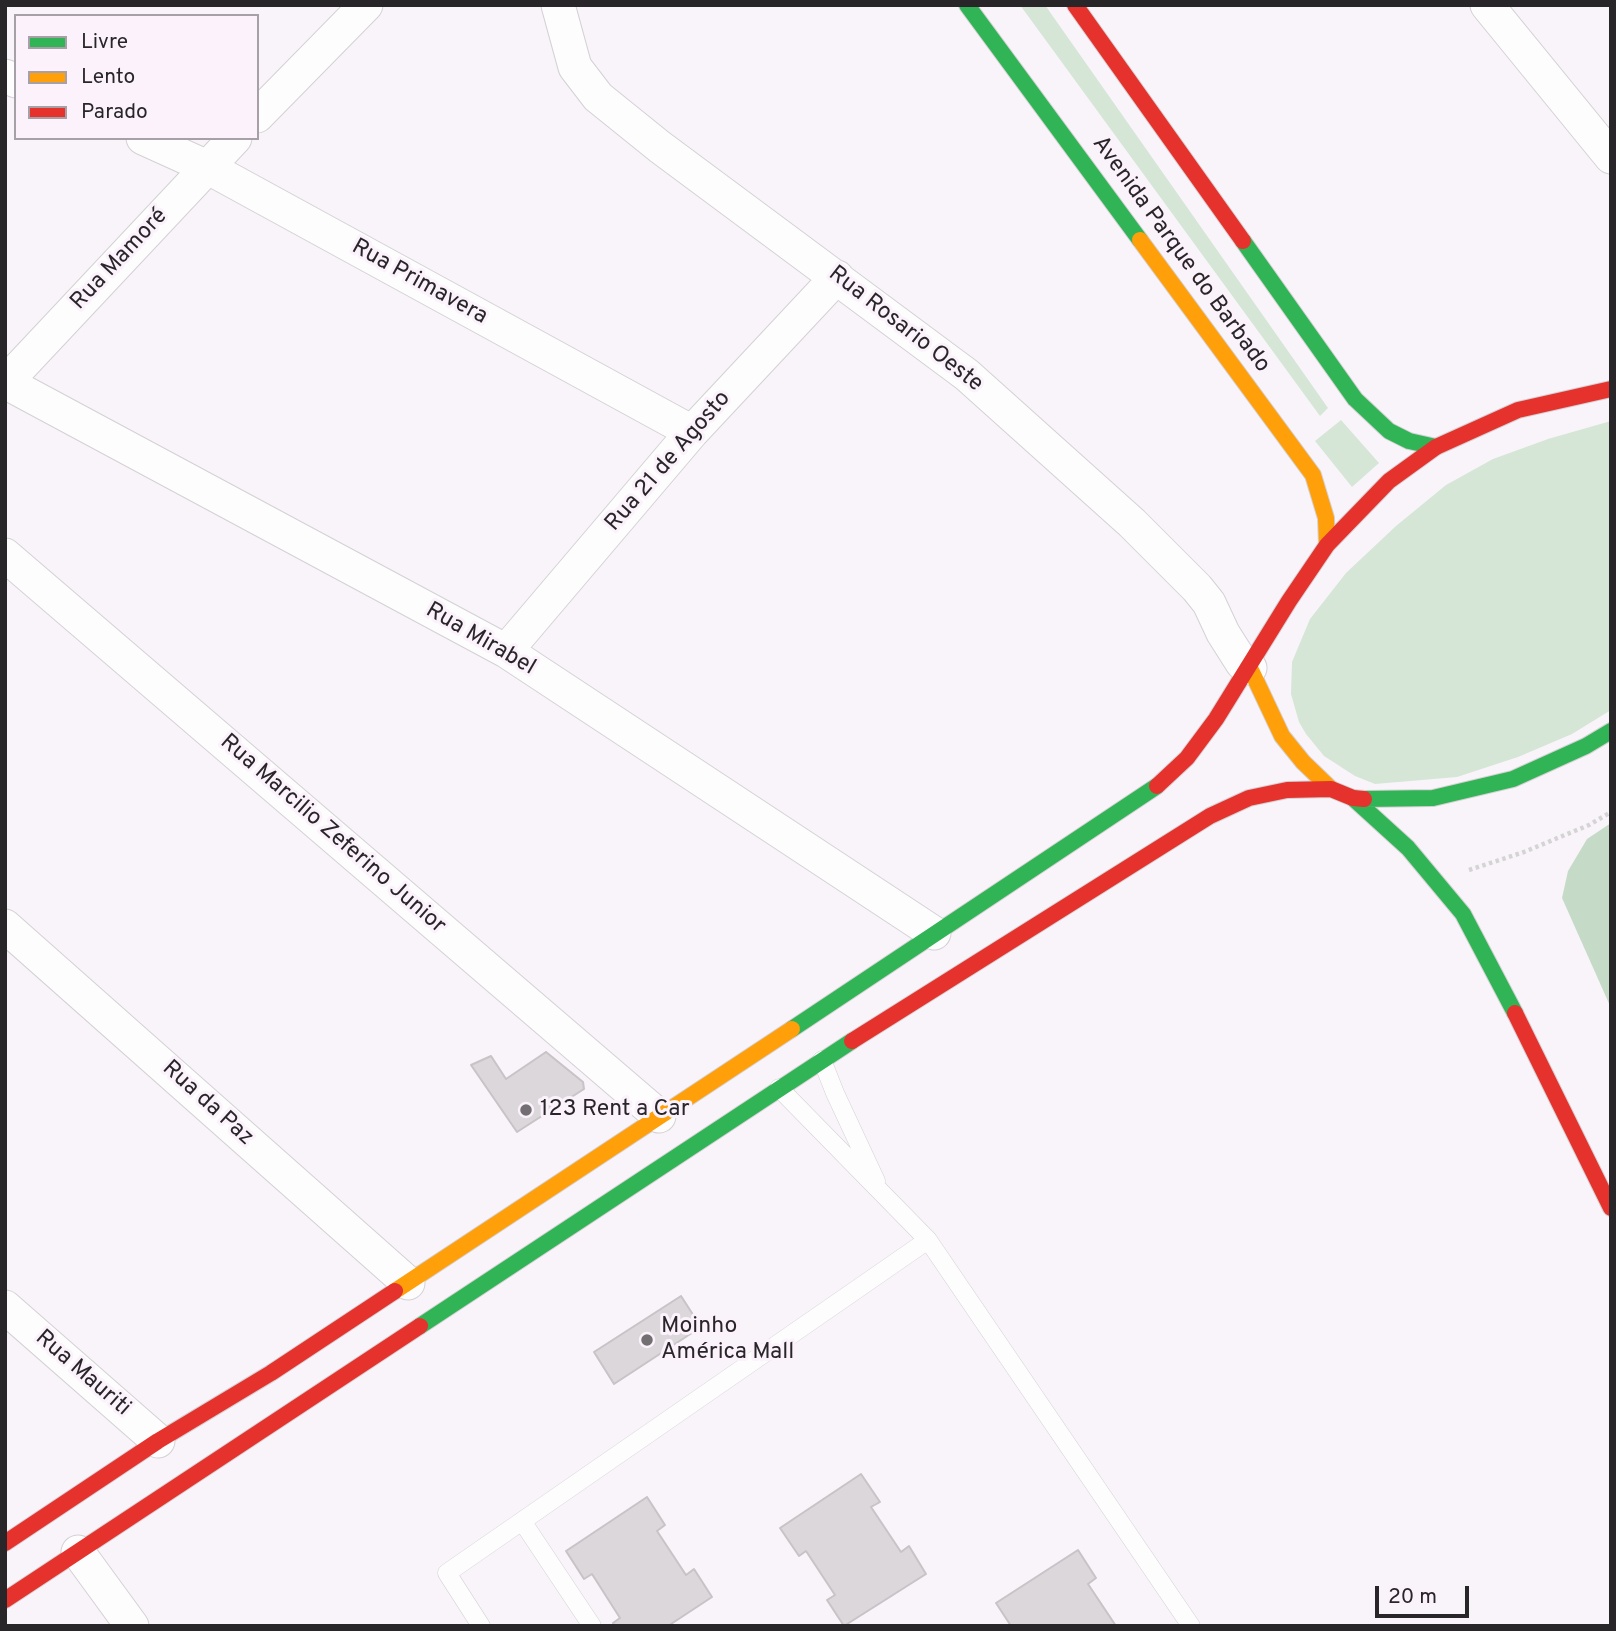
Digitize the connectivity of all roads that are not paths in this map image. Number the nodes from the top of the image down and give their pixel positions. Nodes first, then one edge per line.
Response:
1 (366, 5) edge
2 (558, 5) edge
3 (968, 5) edge
4 (1075, 5) edge
5 (1487, 5) edge
6 (259, 114) edge
7 (147, 140) edge
8 (233, 140) edge
9 (1611, 157) edge
10 (207, 167) junction
11 (837, 277) junction
12 (5, 382) edge
13 (1611, 389) edge
14 (692, 432) junction
15 (1436, 447) junction
16 (1326, 545) junction
17 (5, 555) edge
18 (506, 651) junction
19 (1250, 668) junction
20 (1611, 731) edge
21 (1331, 789) junction
22 (1353, 798) junction
23 (5, 926) edge
24 (934, 933) junction
25 (822, 1059) junction
26 (779, 1088) junction
27 (659, 1116) junction
28 (881, 1190) junction
29 (1611, 1208) edge
30 (928, 1240) junction
31 (408, 1283) junction
32 (5, 1307) edge
33 (159, 1441) junction
34 (522, 1521) junction
35 (5, 1543) edge
36 (78, 1552) junction
37 (5, 1600) edge
38 (132, 1626) edge
39 (481, 1626) edge
40 (592, 1626) edge
41 (1191, 1626) edge

1 - 6 street
2 - 11 street, Rua Rosario Oeste
3 - 16 main road, Avenida Parque do Barbado
4 - 15 main road
5 - 9 street
7 - 10 street, Rua Primavera
8 - 10 street, Rua Mamoré
10 - 12 street, Rua Mamoré
10 - 14 street, Rua Primavera
11 - 14 street, Rua 21 de Agosto
11 - 19 street, Rua Rosario Oeste
12 - 18 street, Rua Mirabel
13 - 15 main road
14 - 18 street, Rua 21 de Agosto
15 - 16 main road
16 - 19 main road
17 - 27 street, Rua Marcilio Zeferino Junior
18 - 24 street, Rua Mirabel
19 - 21 main road
19 - 24 main road
20 - 22 main road
21 - 22 main road
21 - 25 main road
22 - 29 main road
23 - 31 street, Rua da Paz
24 - 27 main road
25 - 26 main road
25 - 28 lane
26 - 28 lane
26 - 36 main road
27 - 31 main road
28 - 30 lane
30 - 34 lane
30 - 41 lane
31 - 33 main road
32 - 33 street, Rua Mauriti
33 - 35 main road
34 - 39 lane
34 - 40 lane
36 - 37 main road
36 - 38 street

